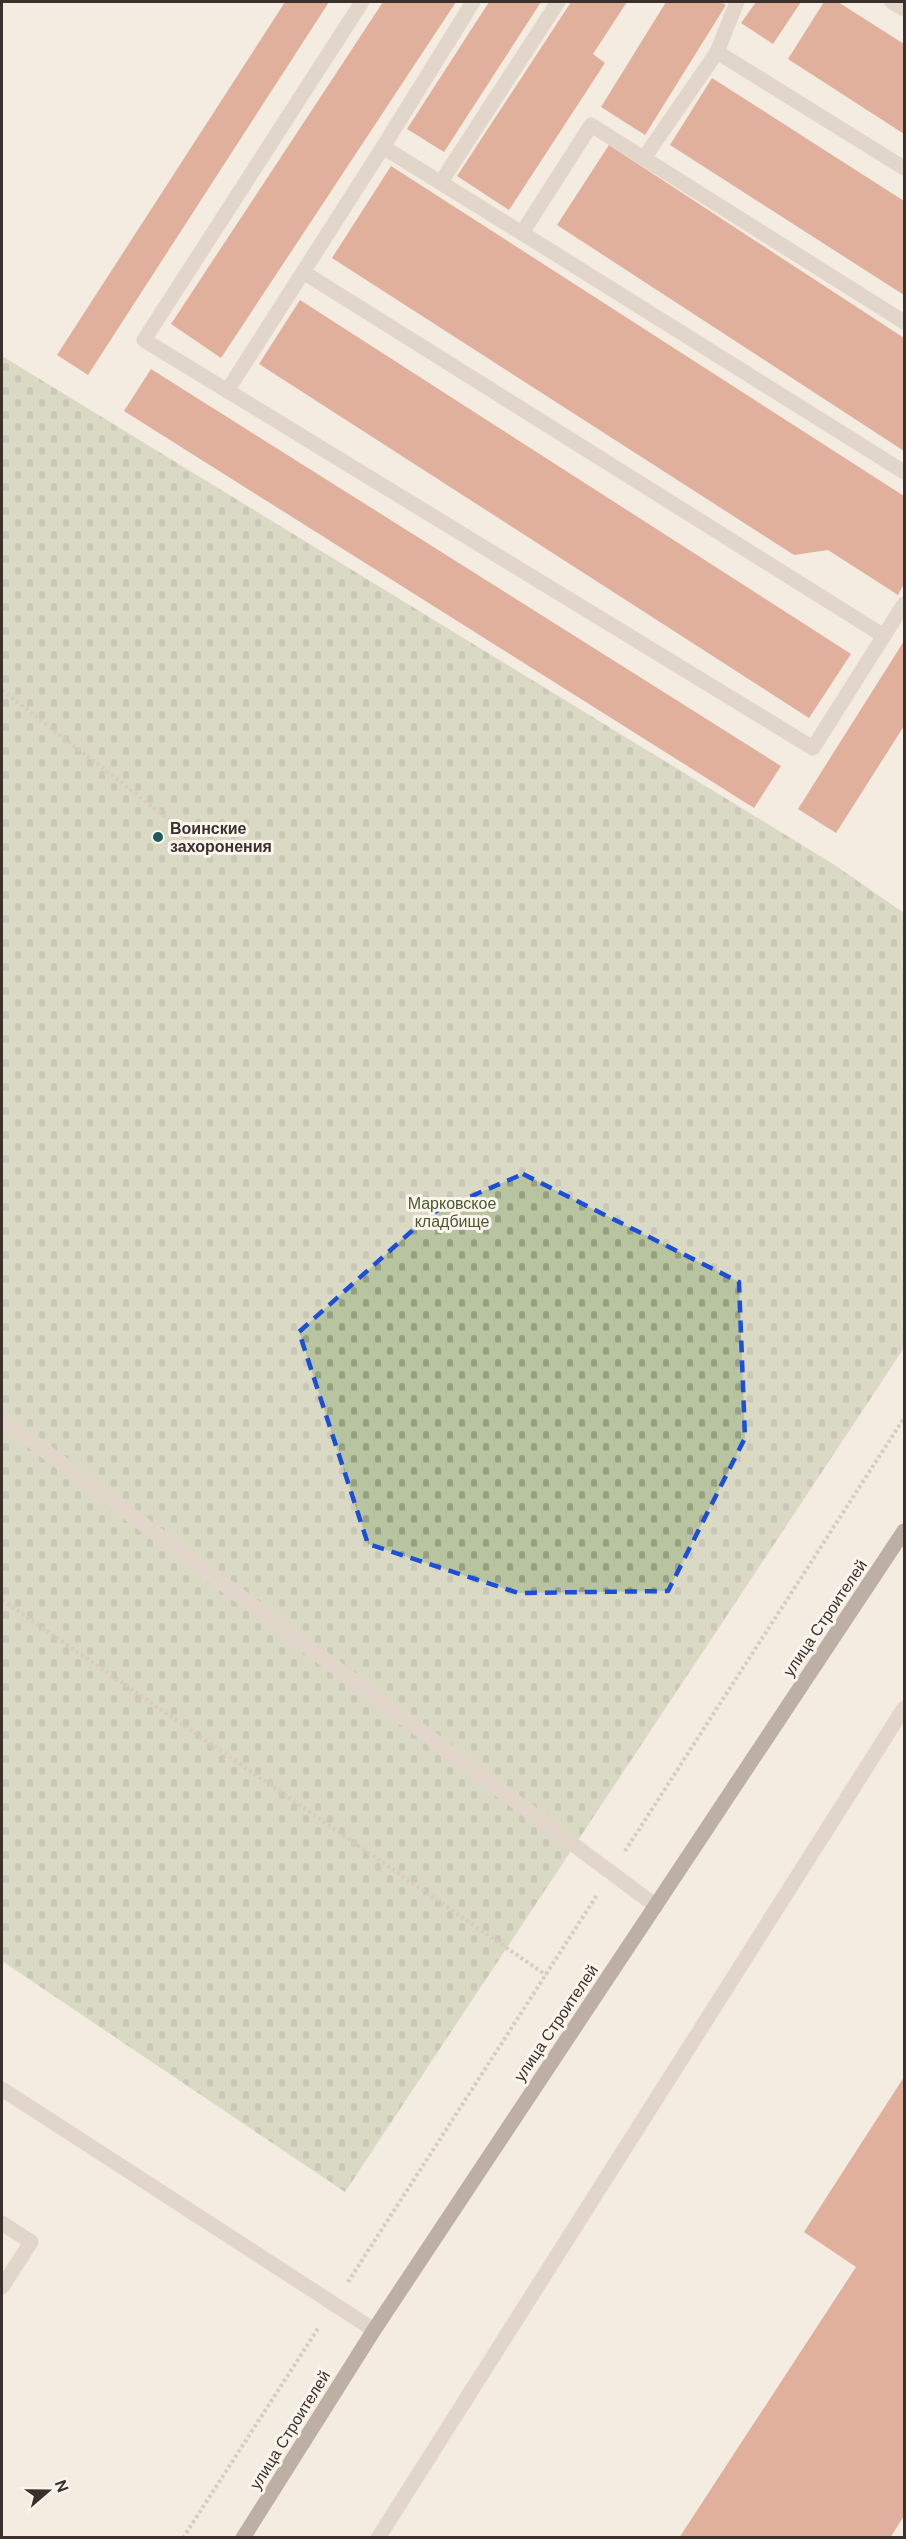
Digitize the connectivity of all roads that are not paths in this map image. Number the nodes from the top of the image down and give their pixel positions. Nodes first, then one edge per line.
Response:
1 (362, 2) edge
2 (473, 2) edge
3 (558, 2) edge
4 (737, 2) edge
5 (892, 2) edge
6 (904, 9) edge
7 (717, 52) junction
8 (383, 147) junction
9 (644, 158) junction
10 (904, 168) edge
11 (441, 182) junction
12 (522, 232) junction
13 (303, 272) junction
14 (904, 322) edge
15 (227, 391) junction
16 (904, 472) edge
17 (904, 604) edge
18 (884, 636) junction
19 (2, 1419) edge
20 (904, 1531) edge
21 (904, 1708) edge
22 (656, 1906) junction
23 (2, 2089) edge
24 (2, 2223) edge
25 (2, 2287) edge
26 (374, 2330) junction
27 (243, 2538) edge
28 (378, 2538) edge

1 - 15 lane
2 - 8 lane
3 - 11 lane
4 - 7 lane
5 - 6 lane
7 - 9 lane
7 - 10 lane
8 - 11 lane
8 - 13 lane
9 - 12 lane
9 - 14 lane
11 - 12 lane
12 - 16 lane
13 - 15 lane
13 - 18 lane
15 - 18 lane
17 - 18 lane
19 - 22 lane
20 - 22 main road, улица Строителей
21 - 28 lane
22 - 26 main road, улица Строителей
23 - 26 lane
24 - 25 lane
26 - 27 main road, улица Строителей

